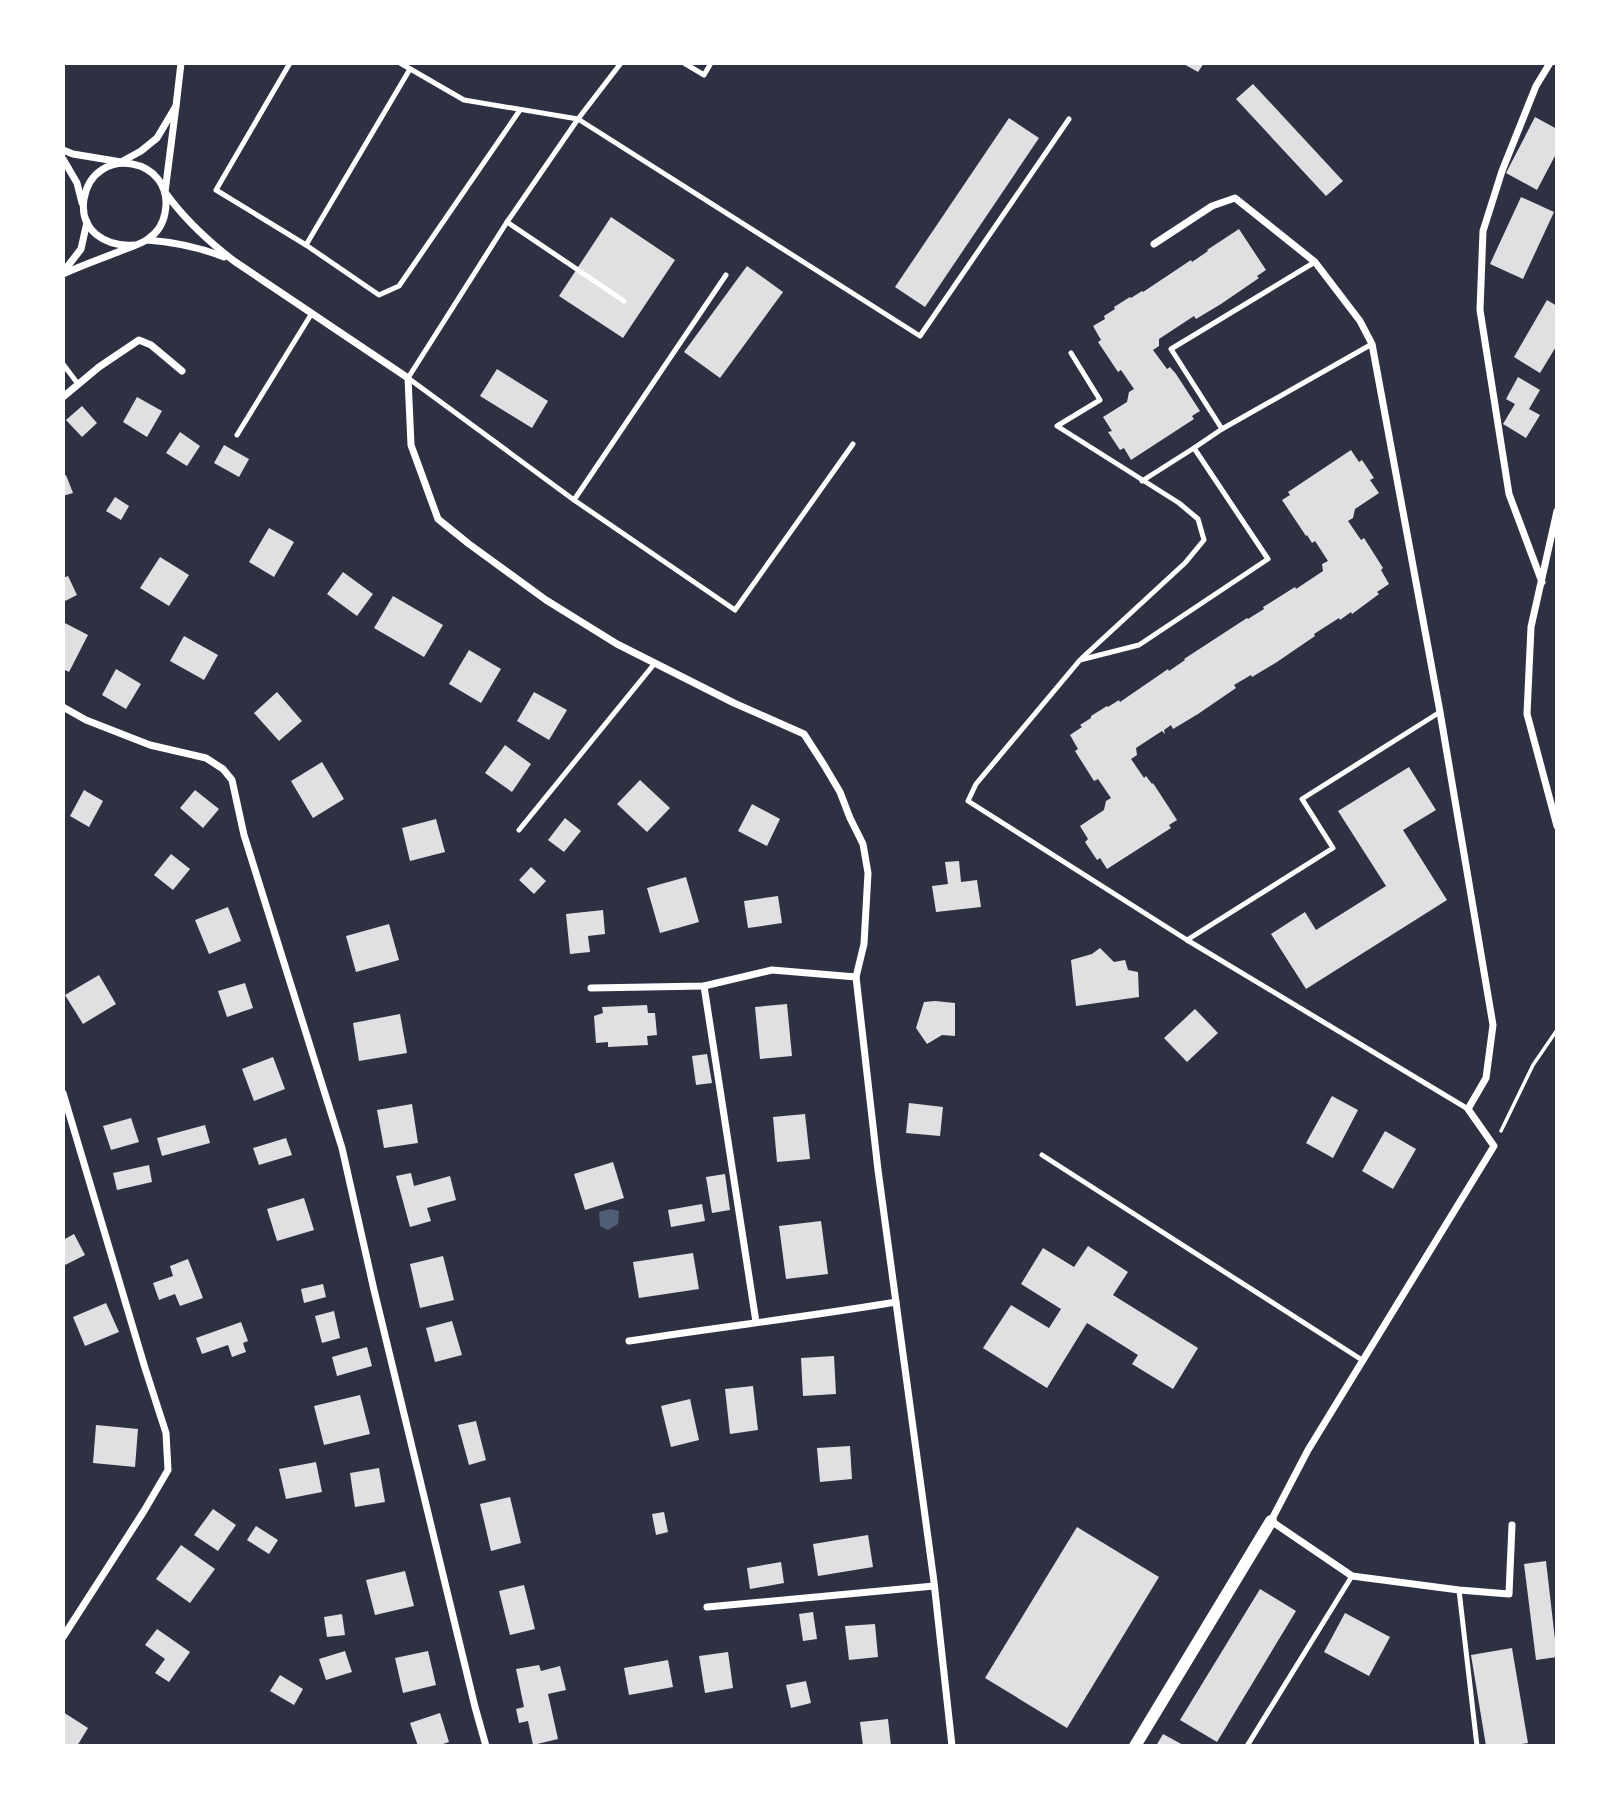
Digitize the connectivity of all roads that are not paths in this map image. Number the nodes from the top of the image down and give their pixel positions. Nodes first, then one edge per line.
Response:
1 (181, 63) edge
2 (290, 63) edge
3 (400, 63) edge
4 (621, 63) edge
5 (684, 63) edge
6 (711, 63) edge
7 (1550, 63) edge
8 (410, 69) junction
9 (176, 106) junction
10 (520, 110) junction
11 (578, 119) junction
12 (1069, 119) dead end
13 (63, 150) edge
14 (63, 159) edge
15 (121, 163) junction
16 (165, 192) junction
17 (83, 206) junction
18 (87, 222) junction
19 (507, 222) junction
20 (147, 240) junction
21 (1154, 244) dead end
22 (306, 245) junction
23 (134, 246) junction
24 (234, 261) junction
25 (1315, 261) junction
26 (63, 273) edge
27 (726, 275) dead end
28 (624, 301) dead end
29 (312, 313) junction
30 (1372, 344) junction
31 (1071, 353) dead end
32 (63, 364) edge
33 (182, 371) dead end
34 (408, 378) junction
35 (78, 384) junction
36 (63, 397) edge
37 (1222, 429) junction
38 (237, 435) dead end
39 (853, 444) dead end
40 (1194, 448) junction
41 (1142, 481) junction
42 (574, 500) junction
43 (1557, 511) edge
44 (1542, 582) junction
45 (1080, 660) junction
46 (655, 663) junction
47 (63, 707) edge
48 (1440, 712) junction
49 (1557, 826) edge
50 (519, 831) dead end
51 (1187, 940) junction
52 (856, 977) junction
53 (704, 986) junction
54 (591, 988) dead end
55 (63, 1093) edge
56 (1468, 1110) junction
57 (66, 1114) edge
58 (1042, 1155) dead end
59 (896, 1303) junction
60 (756, 1322) junction
61 (629, 1340) dead end
62 (1362, 1360) junction
63 (1271, 1521) junction
64 (1512, 1525) dead end
65 (1352, 1576) junction
66 (934, 1586) junction
67 (1459, 1590) junction
68 (707, 1607) dead end
69 (63, 1637) edge
70 (486, 1746) edge
71 (952, 1746) edge
72 (1135, 1746) edge
73 (1247, 1746) edge
74 (1477, 1746) edge

1 - 9 street
2 - 22 lane
3 - 8 lane
4 - 11 lane
5 - 6 lane
7 - 44 street
8 - 10 lane
8 - 22 lane
9 - 15 street
9 - 16 street
10 - 11 lane
10 - 22 lane
11 - 12 lane
11 - 19 lane
13 - 15 street
14 - 17 street
15 - 16 street
15 - 17 street
16 - 20 street
16 - 24 street
17 - 18 street
18 - 23 street
18 - 26 street
19 - 28 lane
19 - 34 lane
20 - 23 street
20 - 24 street
21 - 25 street
23 - 26 street
24 - 29 street
25 - 30 street
25 - 37 lane
27 - 42 lane
29 - 34 street
29 - 38 lane
30 - 37 lane
30 - 48 street
31 - 41 lane
32 - 35 lane
33 - 35 street
34 - 42 lane
34 - 46 street
35 - 36 street
37 - 40 lane
39 - 42 lane
40 - 41 lane
40 - 45 lane
41 - 45 lane
43 - 44 street
44 - 49 street
45 - 51 lane
46 - 50 lane
46 - 52 street
47 - 70 street
48 - 51 lane
48 - 56 street
51 - 56 lane
52 - 53 street
52 - 59 street
53 - 54 street
53 - 60 street
55 - 57 street
56 - 62 street
57 - 69 street
58 - 62 lane
59 - 60 street
59 - 66 street
60 - 61 street
62 - 63 street
63 - 65 street
63 - 72 street
64 - 67 street
65 - 67 street
65 - 73 lane
66 - 68 street
66 - 71 street
67 - 74 lane

